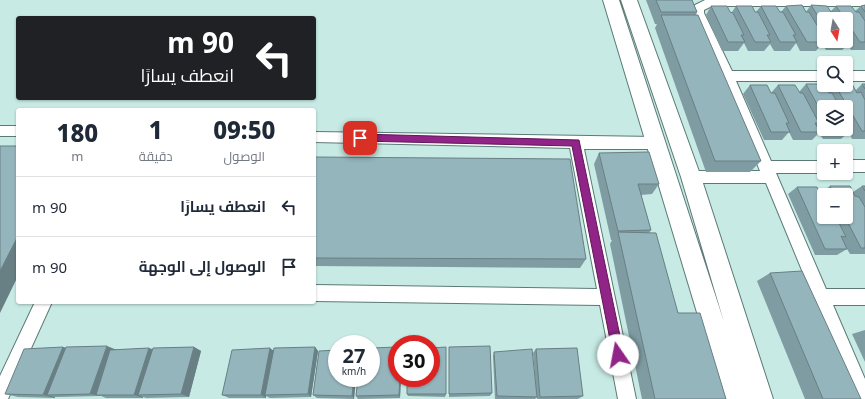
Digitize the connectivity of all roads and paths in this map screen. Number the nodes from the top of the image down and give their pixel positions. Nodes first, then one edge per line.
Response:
1 (612, 0) edge
2 (629, 0) edge
3 (865, 2) edge
4 (728, 76) junction
5 (817, 76) edge
6 (853, 76) edge
7 (865, 76) edge
8 (0, 131) edge
9 (16, 131) edge
10 (316, 137) edge
11 (576, 143) junction
12 (655, 143) junction
13 (853, 166) edge
14 (865, 166) edge
15 (817, 168) edge
16 (768, 172) junction
17 (691, 177) junction
18 (316, 293) edge
19 (606, 297) junction
20 (821, 297) junction
21 (865, 297) edge
22 (43, 304) edge
23 (745, 388) edge
24 (1, 390) edge
25 (627, 399) edge
26 (864, 399) edge

1 - 12 street
2 - 17 street
3 - 4 street
4 - 5 street
4 - 16 street
6 - 7 street
8 - 9 street
10 - 11 street
11 - 12 street
11 - 19 street
12 - 23 street
13 - 14 street
15 - 16 street
16 - 17 street
16 - 20 street
17 - 23 street
18 - 19 street
19 - 25 street
20 - 21 street
20 - 26 street
22 - 24 street

